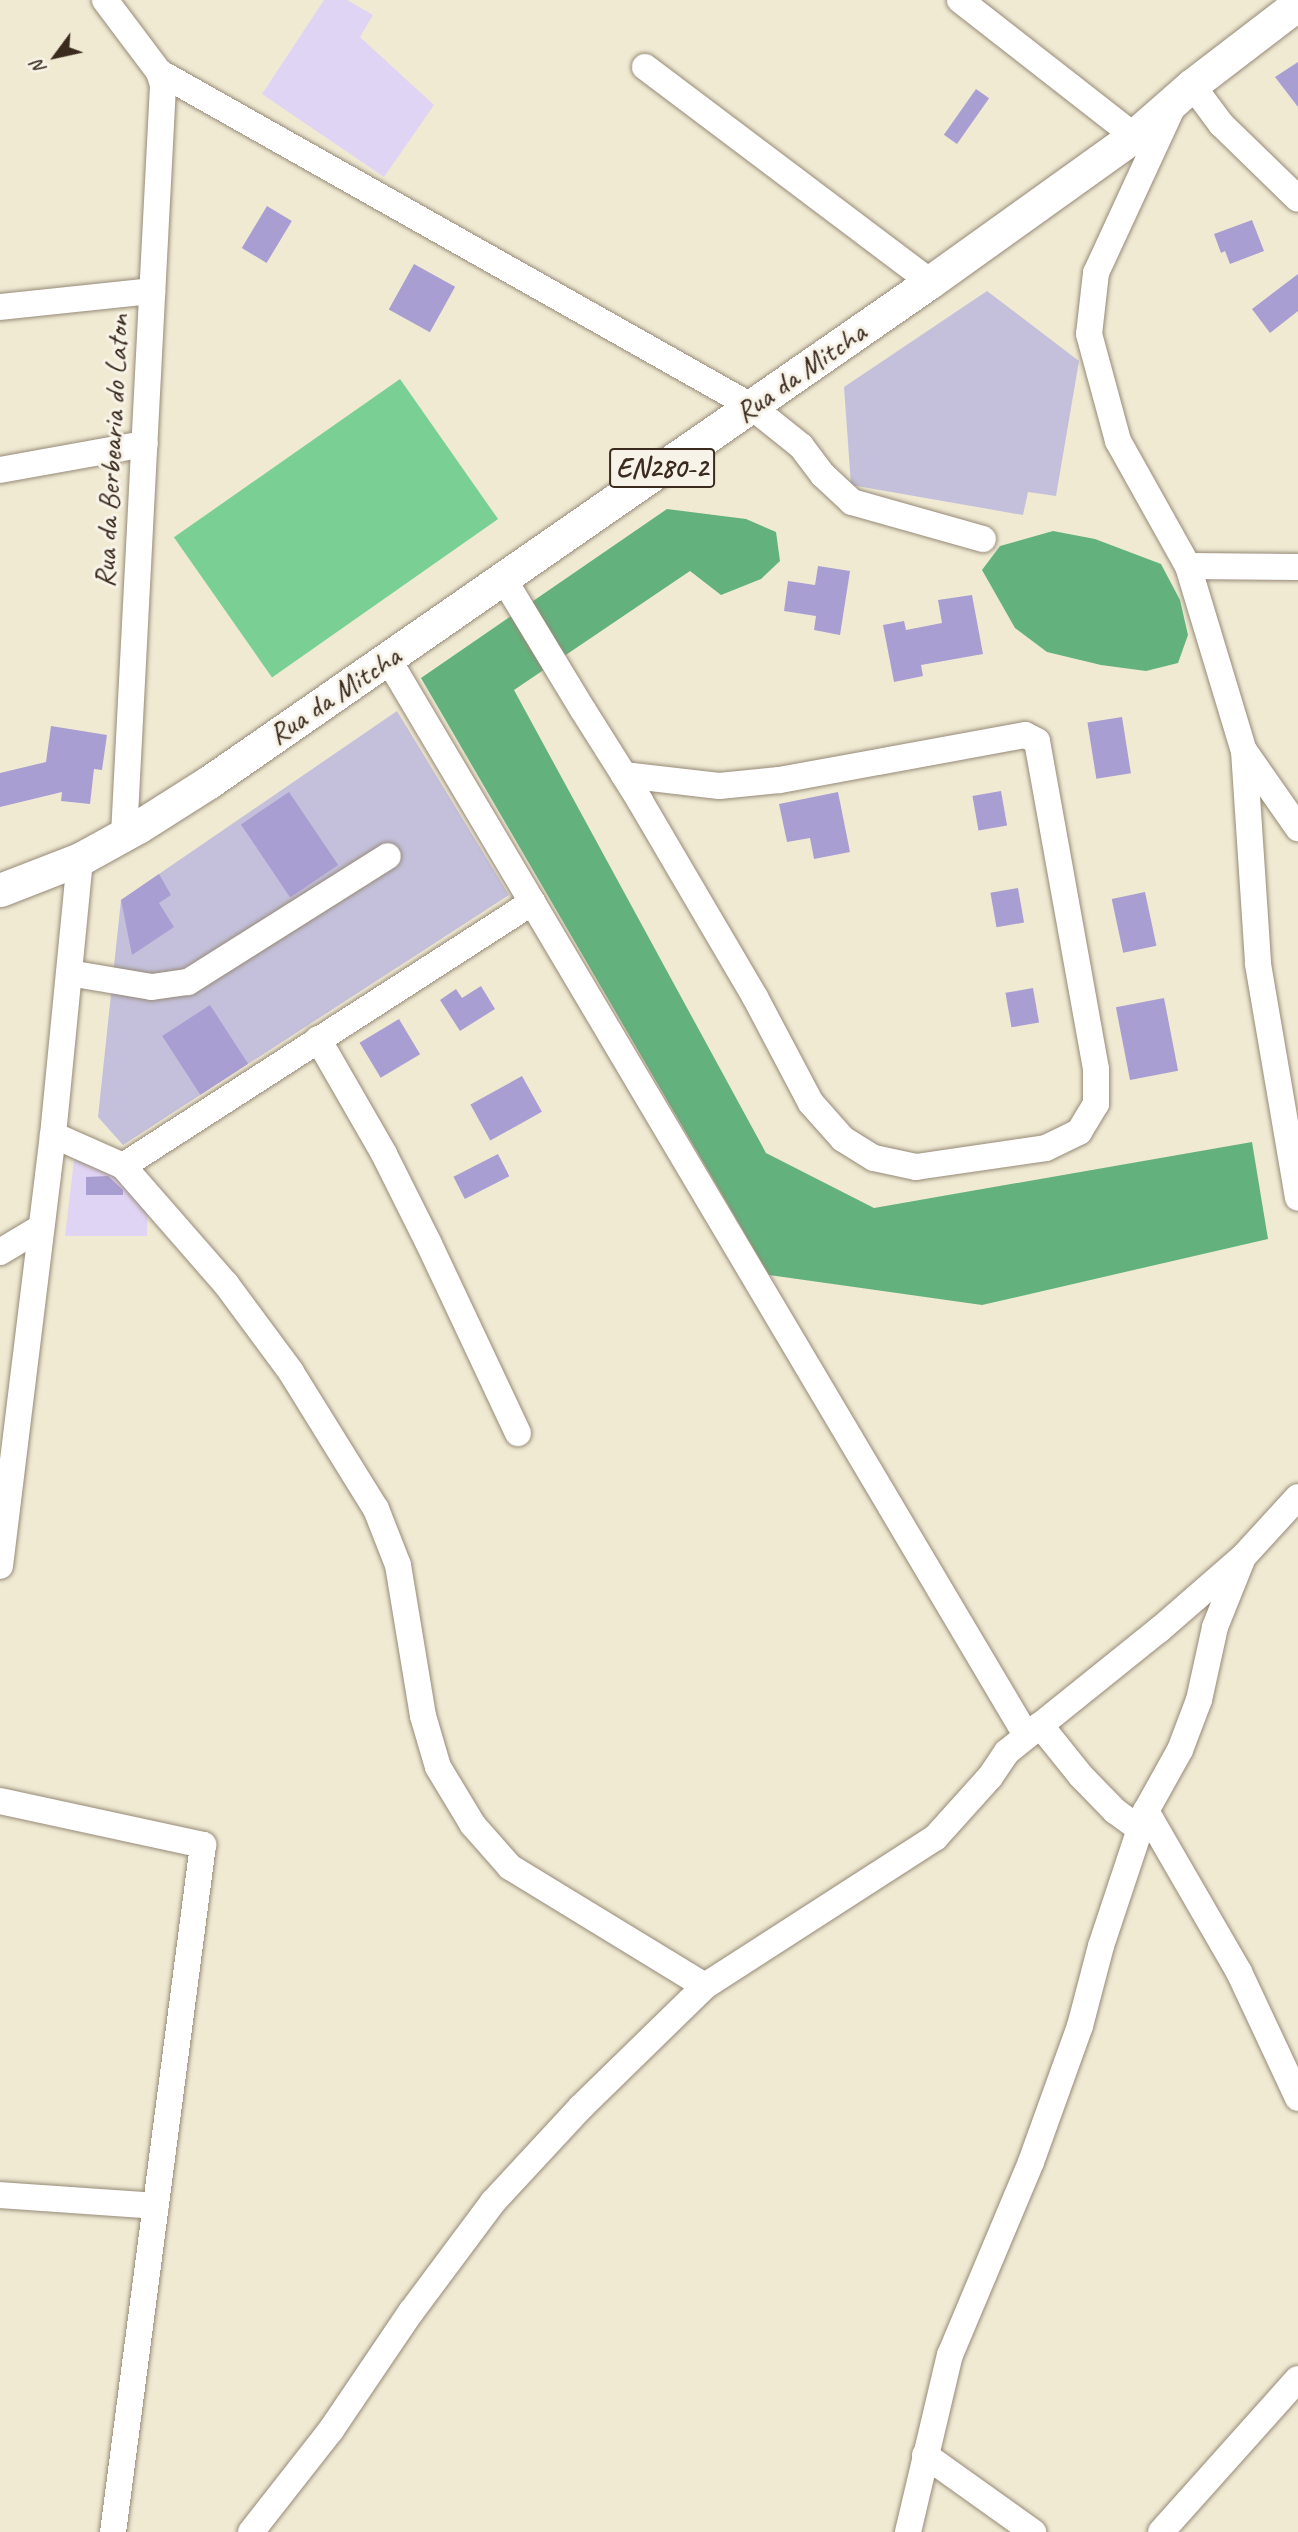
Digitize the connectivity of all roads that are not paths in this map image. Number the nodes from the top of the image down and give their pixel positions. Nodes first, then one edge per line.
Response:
1 (106, 0) edge
2 (960, 0) edge
3 (1298, 4) edge
4 (645, 67) dead end
5 (159, 72) junction
6 (1183, 93) junction
7 (1134, 136) junction
8 (1298, 199) edge
9 (930, 282) junction
10 (152, 291) junction
11 (0, 307) edge
12 (751, 406) junction
13 (145, 444) junction
14 (0, 470) edge
15 (983, 539) dead end
16 (1188, 566) junction
17 (1298, 567) edge
18 (503, 578) junction
19 (388, 659) junction
20 (1244, 751) junction
21 (624, 775) junction
22 (1298, 828) edge
23 (124, 835) junction
24 (388, 856) dead end
25 (80, 859) junction
26 (0, 890) edge
27 (532, 902) junction
28 (69, 973) junction
29 (318, 1039) junction
30 (53, 1135) junction
31 (123, 1166) junction
32 (1298, 1198) edge
33 (40, 1228) junction
34 (0, 1252) edge
35 (518, 1433) dead end
36 (1298, 1497) edge
37 (1243, 1556) junction
38 (0, 1566) edge
39 (1033, 1730) junction
40 (0, 1801) edge
41 (1143, 1820) junction
42 (705, 1986) junction
43 (1298, 2098) edge
44 (0, 2196) edge
45 (156, 2206) junction
46 (1298, 2379) edge
47 (925, 2455) junction
48 (113, 2532) edge
49 (251, 2532) edge
50 (908, 2532) edge
51 (1033, 2532) edge
52 (1161, 2532) edge

1 - 5 street
2 - 7 street
3 - 6 main road, Rua da Mitcha / EN280-2
4 - 9 street
5 - 10 street, Rua da Berbearia do Laton
5 - 12 street
6 - 7 main road, Rua da Mitcha / EN280-2
6 - 8 street
6 - 16 street
7 - 9 main road, Rua da Mitcha / EN280-2
9 - 12 main road, Rua da Mitcha / EN280-2
10 - 11 street
10 - 13 street, Rua da Berbearia do Laton
12 - 15 street
12 - 18 main road, Rua da Mitcha / EN280-2
13 - 14 street
13 - 23 street, Rua da Berbearia do Laton
16 - 17 street
16 - 20 street
18 - 19 main road, Rua da Mitcha / EN280-2
18 - 21 street
19 - 23 main road, Rua da Mitcha / EN280-2
19 - 27 street
20 - 22 street
20 - 32 street
21 - 21 street
23 - 25 main road, Rua da Mitcha / EN280-2
24 - 28 street
25 - 26 main road, Rua da Mitcha / EN280-2
25 - 28 street
27 - 29 street
27 - 39 street
28 - 30 street
29 - 31 street
29 - 35 street
30 - 31 street
30 - 33 street
31 - 42 street
33 - 34 street
33 - 38 street
36 - 37 street
37 - 39 street
37 - 41 street
39 - 41 street
39 - 42 street
40 - 45 street
41 - 43 street
41 - 47 street
42 - 49 street
44 - 45 street
45 - 48 street
46 - 52 street
47 - 50 street
47 - 51 street

